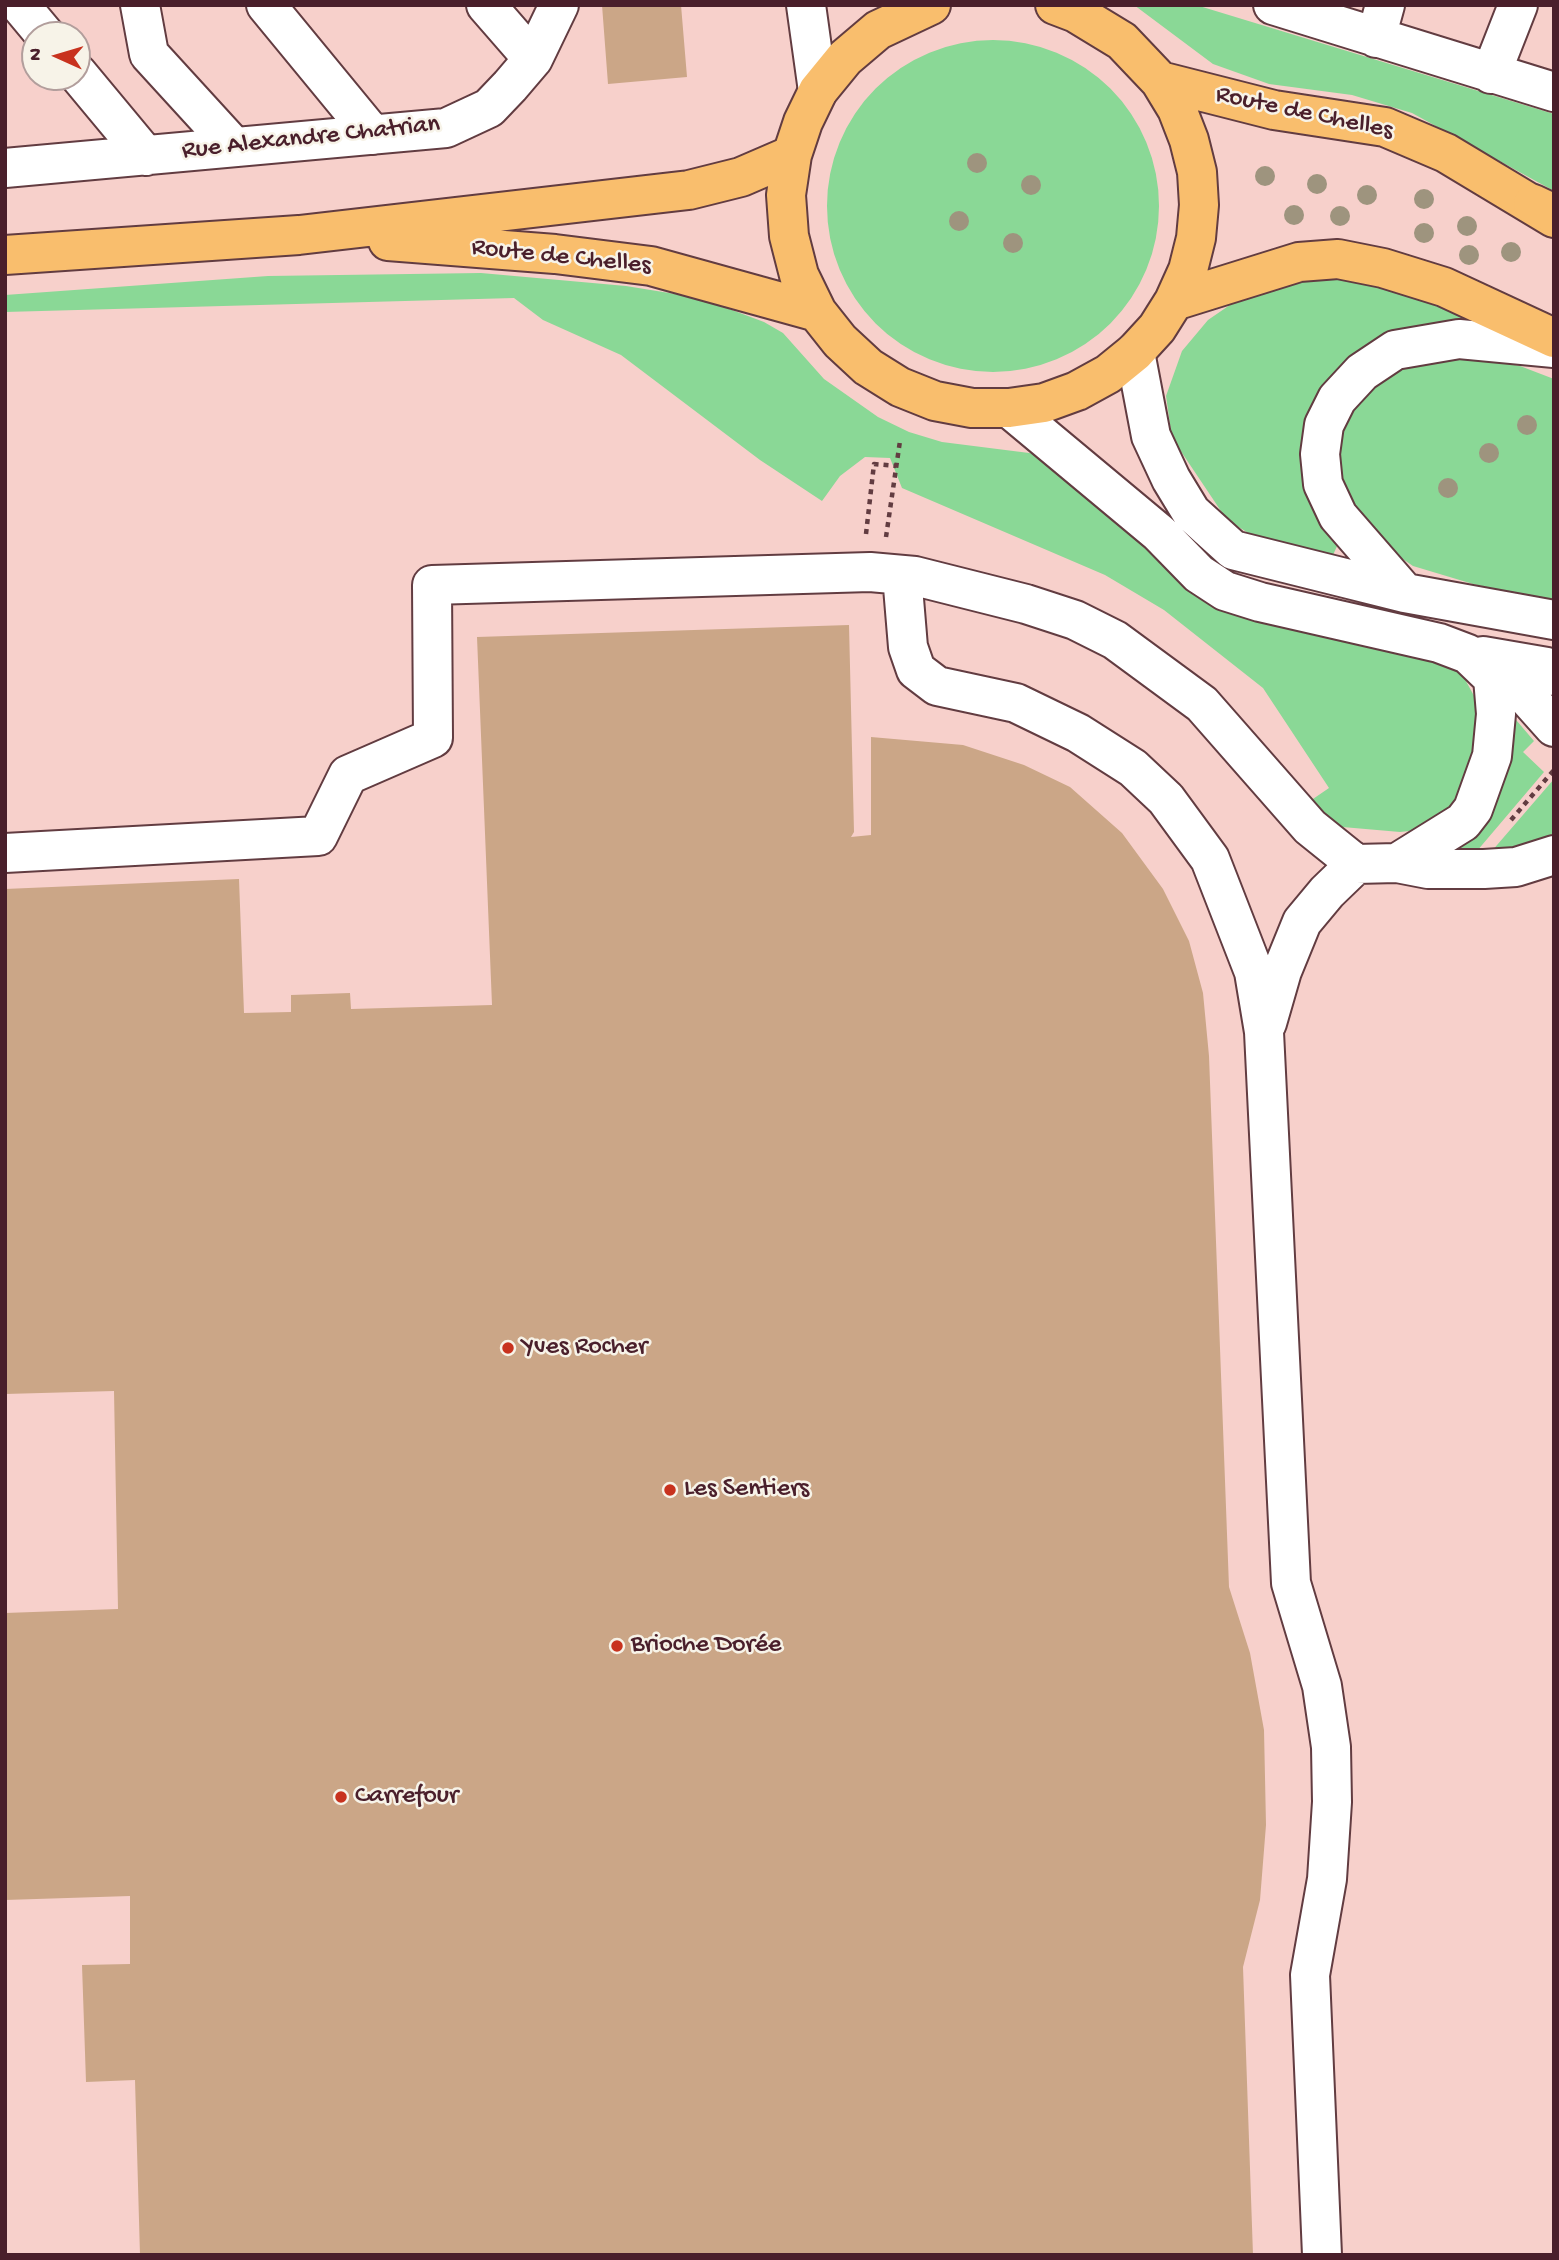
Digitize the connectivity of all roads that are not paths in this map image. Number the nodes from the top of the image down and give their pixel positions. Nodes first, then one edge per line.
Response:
1 (20, 5) edge
2 (140, 5) edge
3 (486, 5) edge
4 (559, 5) edge
5 (806, 5) edge
6 (1055, 5) edge
7 (1273, 5) edge
8 (1518, 5) edge
9 (919, 7) edge
10 (271, 11) edge
11 (1343, 16) edge
12 (33, 21) edge
13 (1380, 22) edge
14 (533, 59) junction
15 (1491, 74) junction
16 (1160, 81) junction
17 (91, 91) edge
18 (818, 92) junction
19 (1554, 92) edge
20 (373, 135) junction
21 (234, 147) junction
22 (792, 155) junction
23 (146, 156) junction
24 (5, 169) edge
25 (1547, 212) edge
26 (299, 234) junction
27 (5, 256) edge
28 (1174, 301) junction
29 (817, 312) junction
30 (1554, 338) edge
31 (1554, 348) edge
32 (1135, 352) junction
33 (1009, 408) junction
34 (893, 560) junction
35 (1405, 593) junction
36 (1554, 620) edge
37 (1480, 666) junction
38 (1554, 676) edge
39 (1554, 727) edge
40 (5, 853) edge
41 (1554, 855) edge
42 (1397, 863) junction
43 (1356, 864) junction
44 (1264, 1032) junction
45 (1322, 2255) edge

1 - 12 street
2 - 21 street
3 - 14 street
4 - 14 street, Rue Alexandre Chatrian
5 - 18 street
6 - 16 main road
7 - 11 street
8 - 15 street
9 - 18 main road
10 - 20 street
11 - 13 street
13 - 15 street
14 - 20 street, Rue Alexandre Chatrian
15 - 19 street
16 - 25 main road, Route de Chelles
16 - 28 main road
17 - 23 street
18 - 22 main road
20 - 21 street, Rue Alexandre Chatrian
21 - 23 street, Rue Alexandre Chatrian
22 - 26 main road, Route de Chelles
22 - 29 main road
23 - 24 street, Rue Alexandre Chatrian
26 - 27 main road, Route de Chelles
26 - 29 main road, Route de Chelles
28 - 30 main road
28 - 32 main road
29 - 33 main road
31 - 35 street
32 - 33 main road
32 - 35 street
33 - 37 street
34 - 40 street
34 - 43 street
34 - 44 street
35 - 36 street
37 - 38 street
37 - 39 street
37 - 42 street
41 - 42 street
42 - 43 street
43 - 44 street
44 - 45 street

